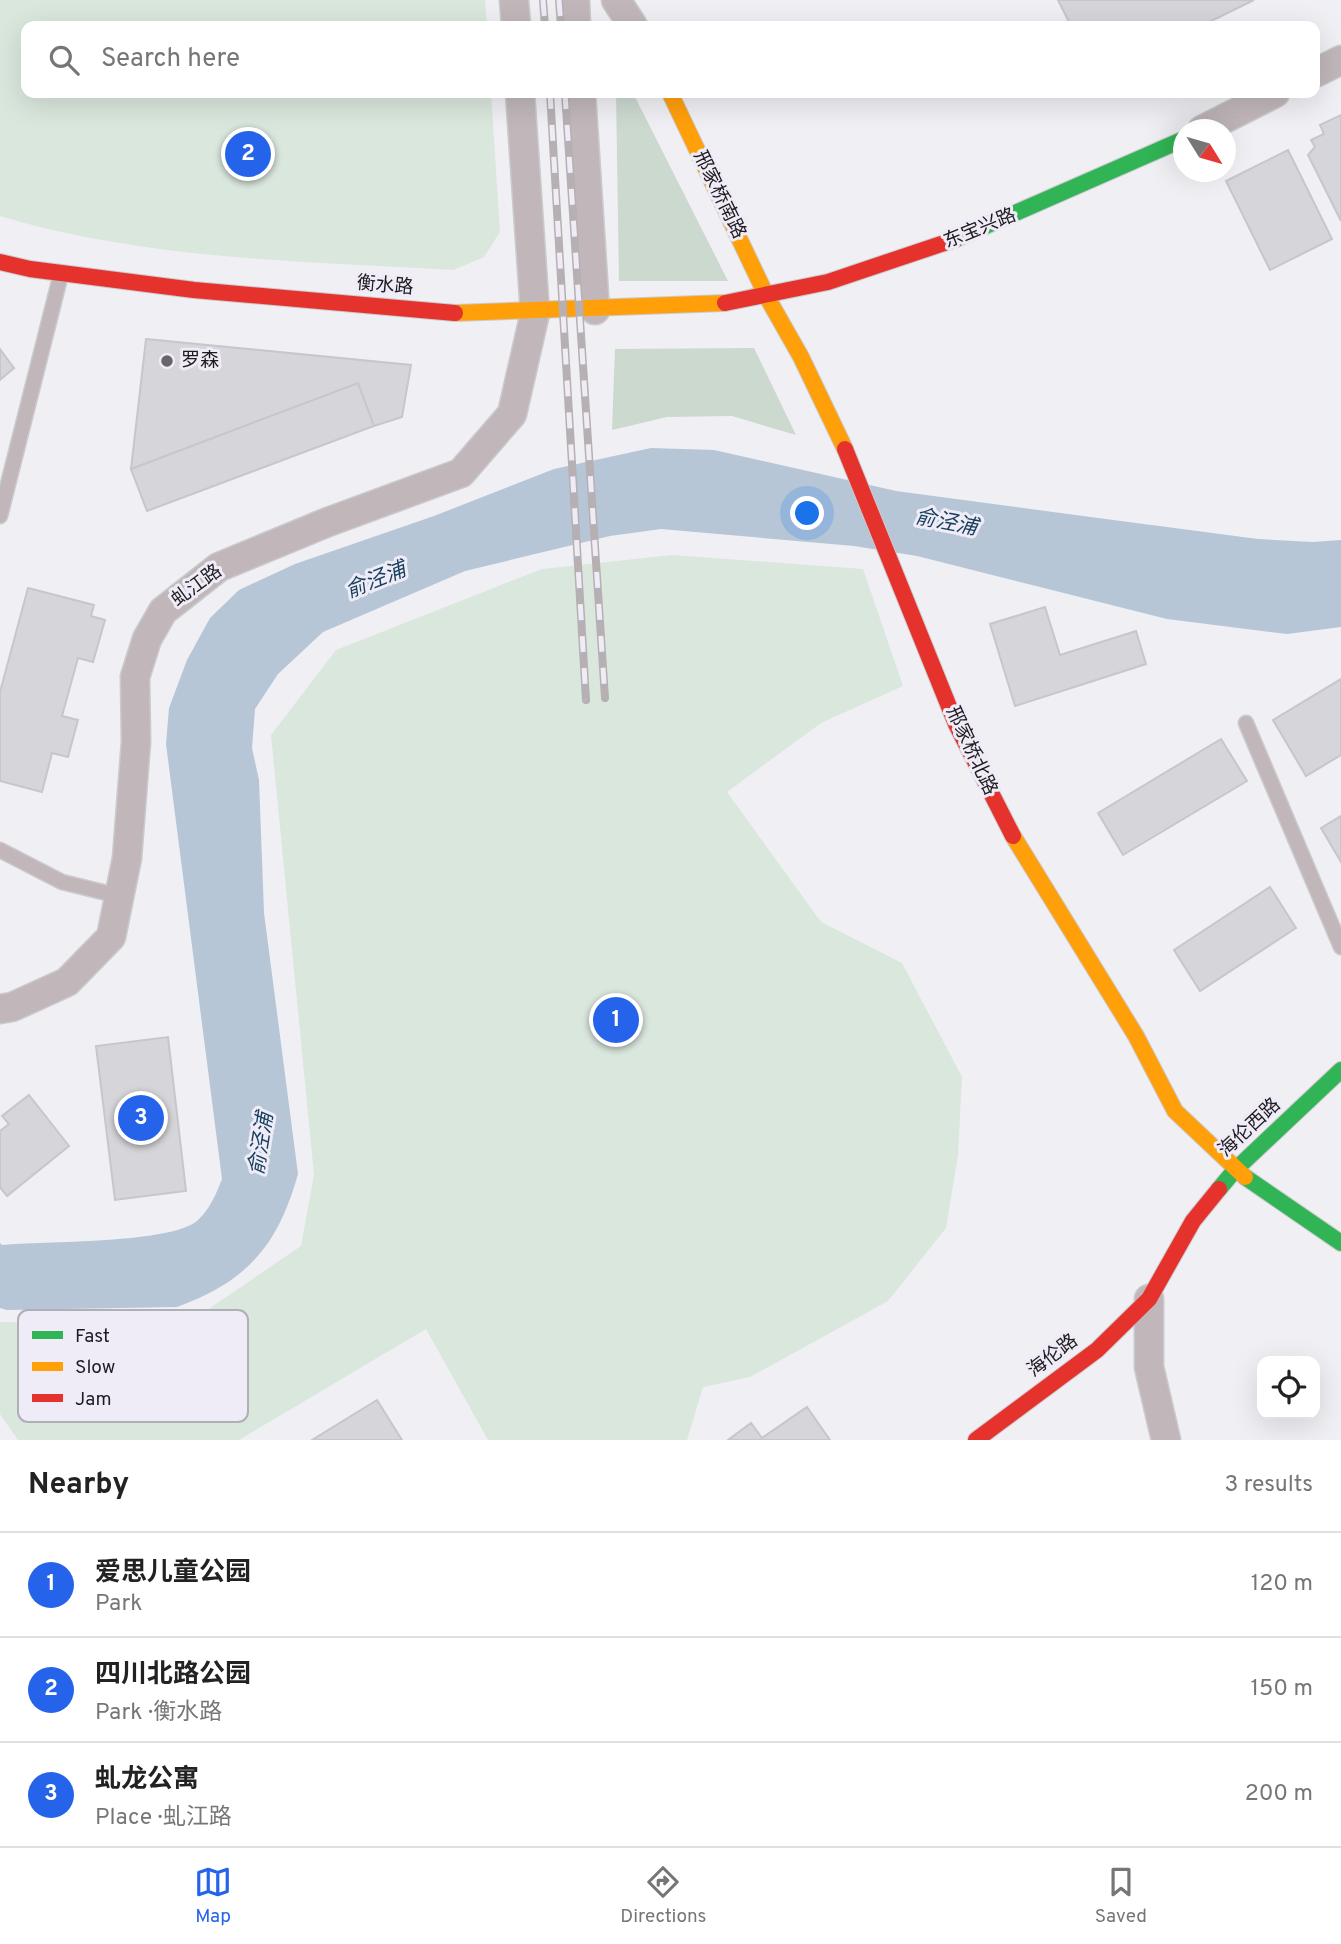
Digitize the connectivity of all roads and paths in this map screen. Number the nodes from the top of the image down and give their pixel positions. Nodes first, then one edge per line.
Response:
1 (514, 0) edge
2 (575, 0) edge
3 (616, 0) edge
4 (516, 21) edge
5 (576, 21) edge
6 (630, 21) edge
7 (1341, 60) edge
8 (1320, 70) edge
9 (520, 98) edge
10 (581, 98) edge
11 (672, 98) edge
12 (1265, 98) edge
13 (1224, 119) edge
14 (1173, 144) edge
15 (0, 262) edge
16 (61, 273) junction
17 (767, 297) junction
18 (595, 310) junction
19 (535, 313) junction
20 (0, 513) edge
21 (1247, 723) dead end
22 (0, 850) edge
23 (119, 896) junction
24 (1341, 947) edge
25 (0, 1009) edge
26 (1341, 1070) edge
27 (1235, 1170) junction
28 (1341, 1243) edge
29 (1149, 1299) junction
30 (976, 1440) edge
31 (1166, 1440) edge

1 - 4 street
2 - 5 street
3 - 6 street
7 - 8 street
9 - 19 street, 虬江路
10 - 18 street
11 - 17 street, 邢家桥南路
12 - 13 street
14 - 17 street, 东宝兴路
15 - 16 street, 衡水路
16 - 19 street, 衡水路
16 - 20 lane
17 - 18 street, 衡水路
17 - 27 street, 邢家桥北路
18 - 19 street, 衡水路
19 - 23 street, 虬江路
21 - 24 lane
22 - 23 lane
23 - 25 street, 虬江路
26 - 27 street, 海伦西路
27 - 28 street, 邢家桥北路
27 - 29 street, 海伦西路
29 - 30 street, 海伦路
29 - 31 street

